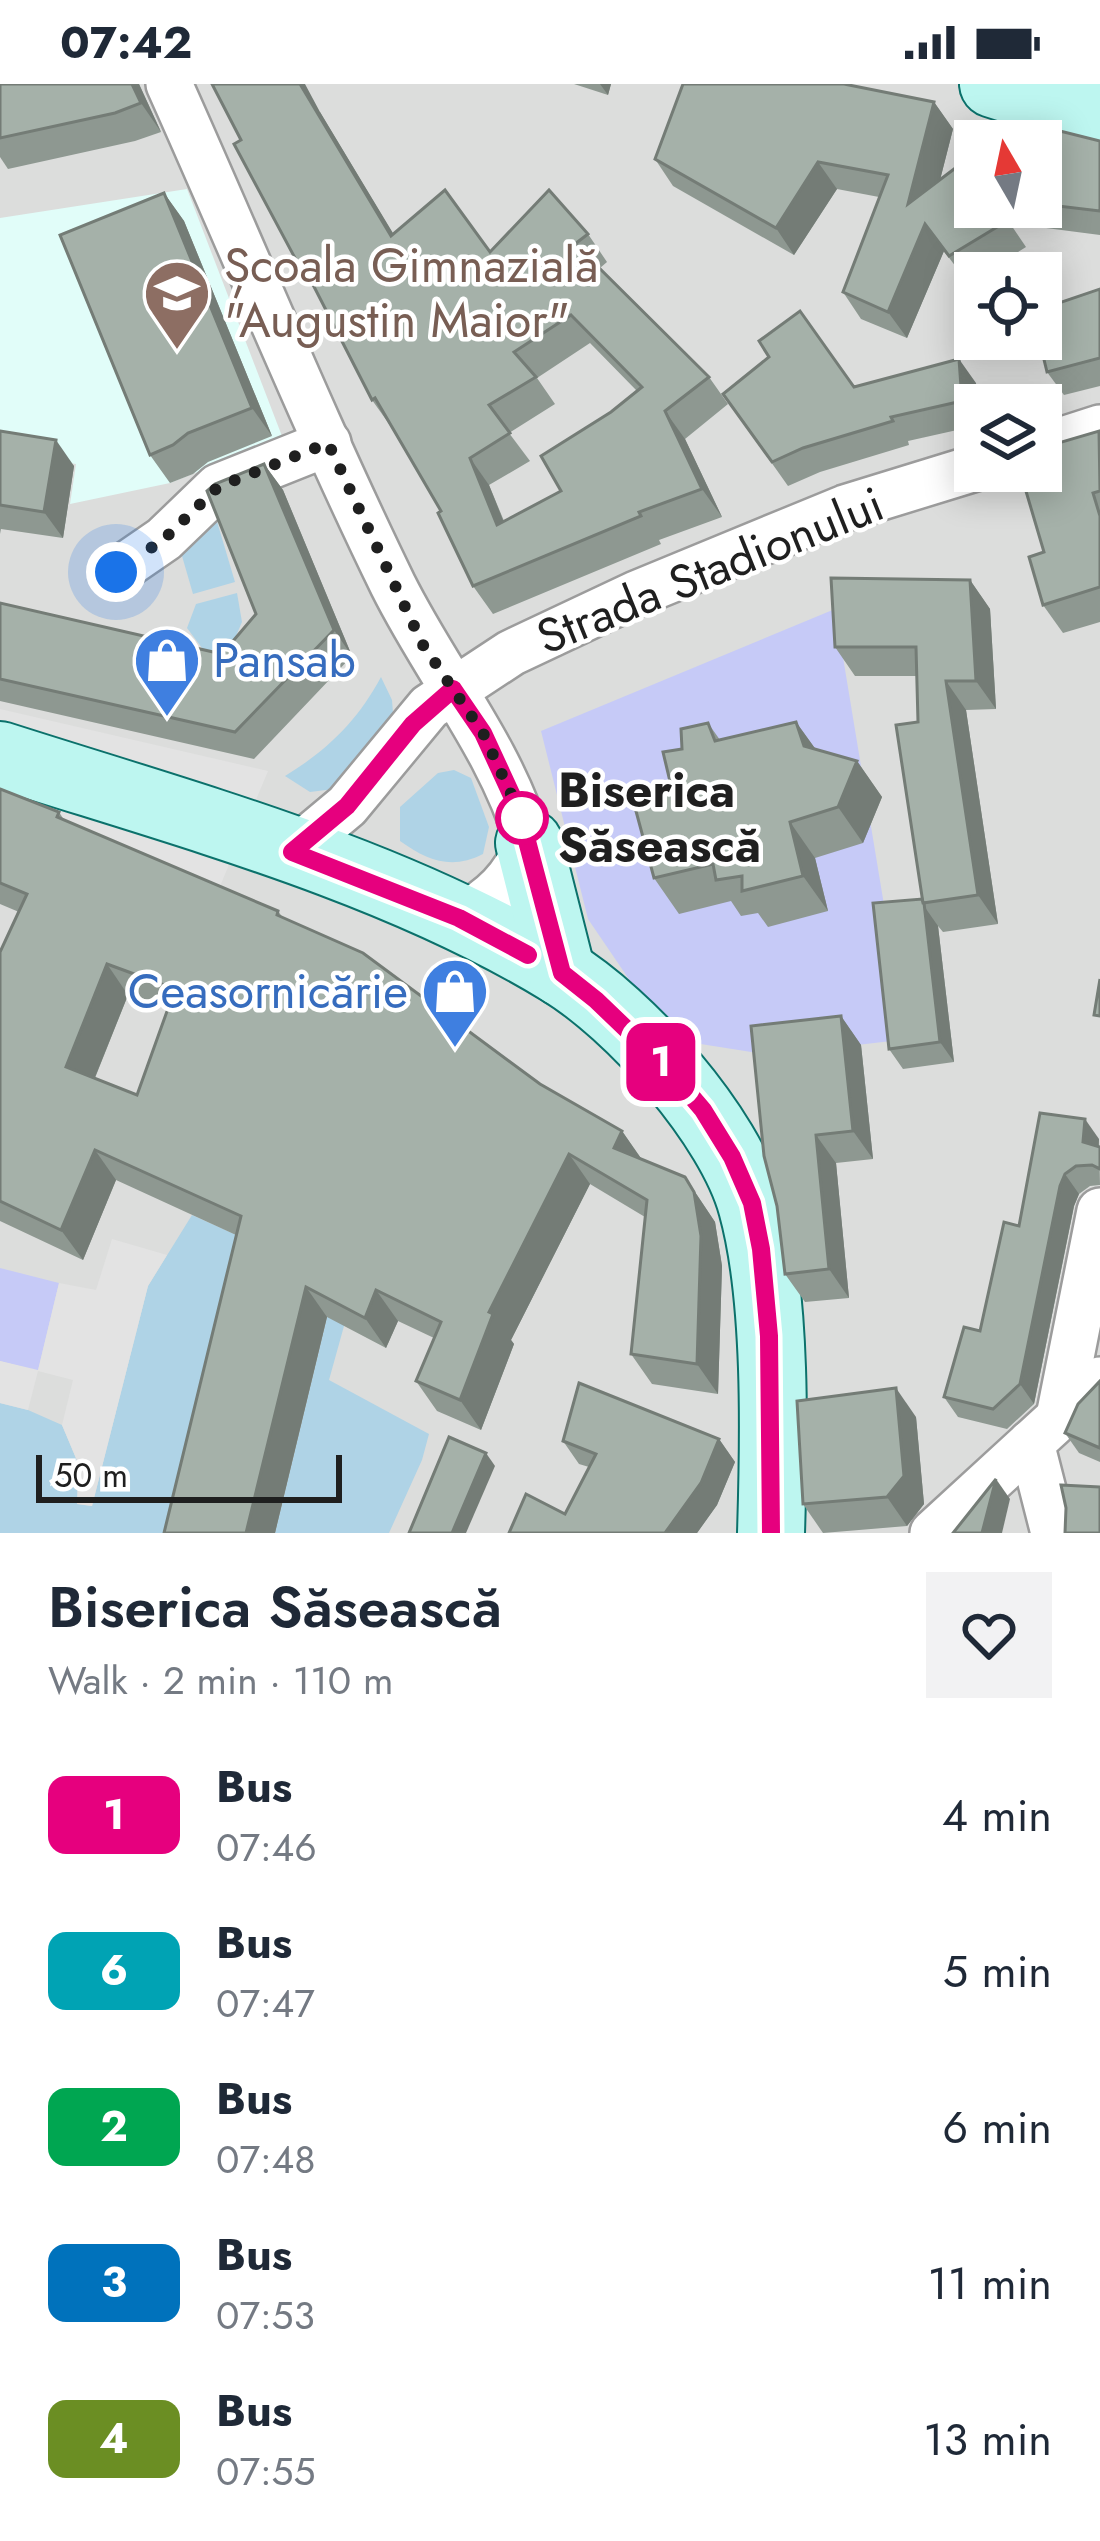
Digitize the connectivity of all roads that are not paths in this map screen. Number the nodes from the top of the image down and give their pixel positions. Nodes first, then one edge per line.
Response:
1 (169, 84) edge
2 (993, 84) edge
3 (1100, 118) edge
4 (1100, 428) edge
5 (1062, 440) edge
6 (328, 443) junction
7 (954, 474) edge
8 (116, 572) dead end
9 (453, 689) junction
10 (0, 755) edge
11 (529, 843) junction
12 (292, 852) junction
13 (459, 918) junction
14 (562, 973) junction
15 (1100, 1211) edge
16 (1100, 1380) edge
17 (1045, 1430) junction
18 (764, 1521) edge
19 (933, 1533) edge
20 (1054, 1533) edge

1 - 6 street
2 - 3 main road
4 - 5 street
6 - 8 street
6 - 9 street
7 - 9 street, Strada Stadionului
9 - 11 street
9 - 12 street, Strada Stadionului
10 - 12 main road
11 - 13 street
11 - 14 main road
12 - 13 main road
13 - 14 main road
14 - 18 main road
15 - 17 street
16 - 17 street
17 - 19 street
17 - 20 street

